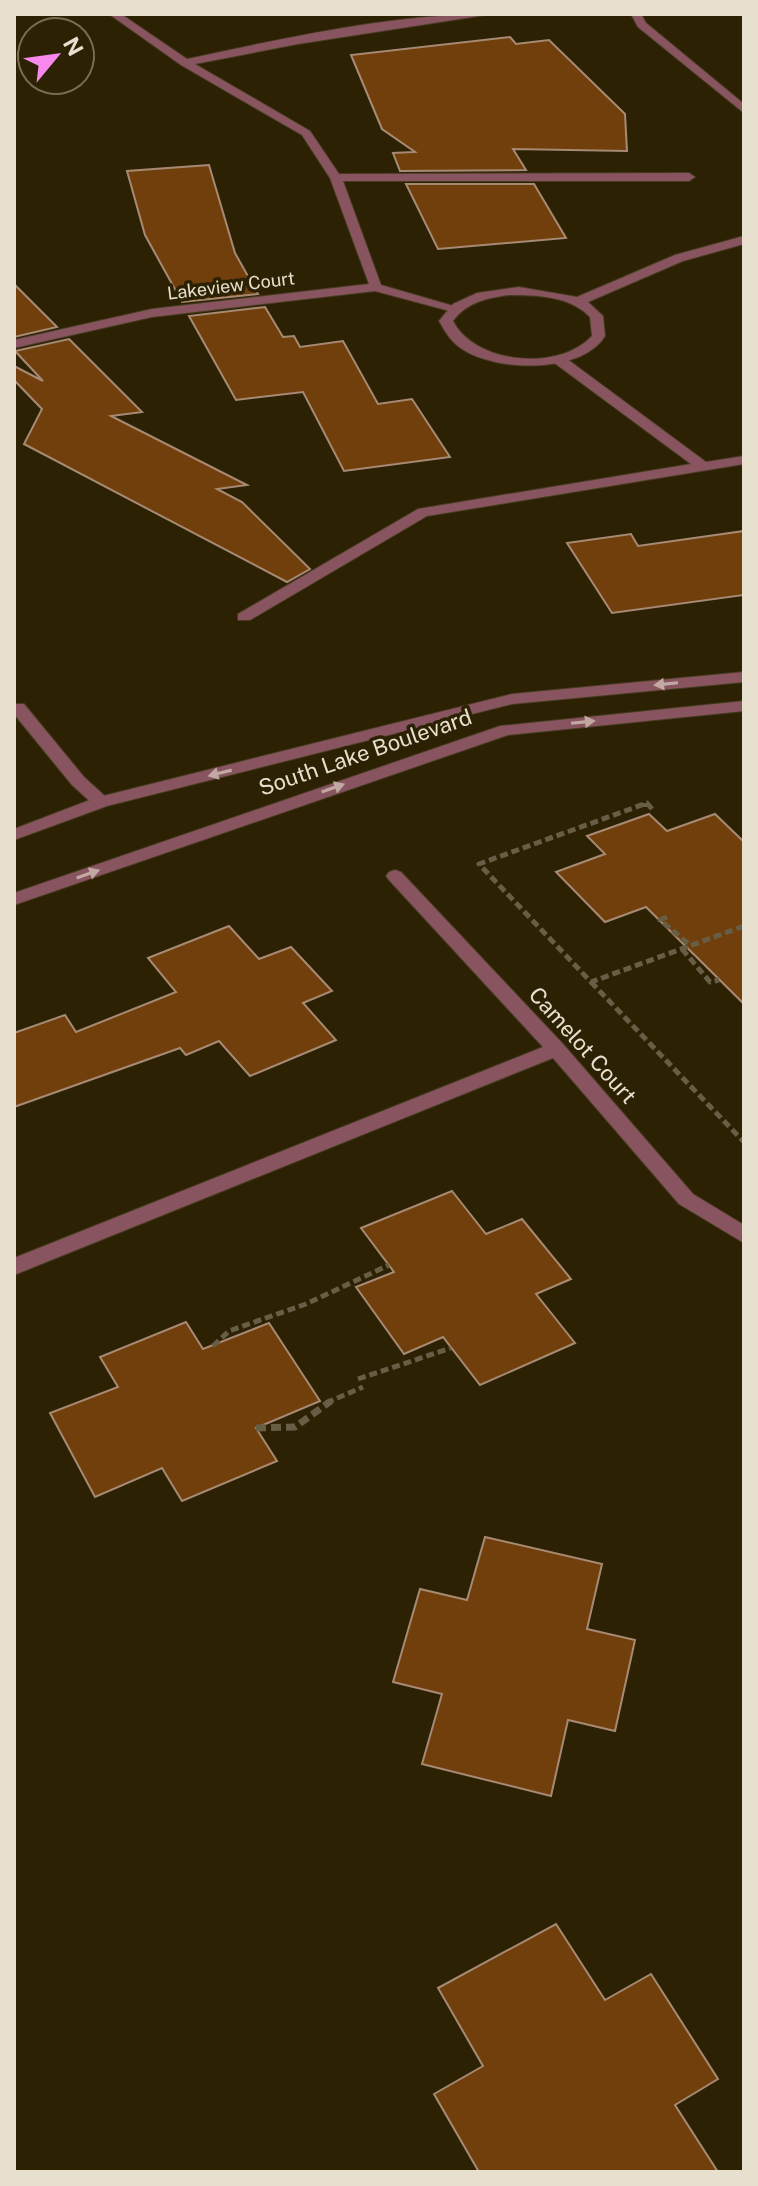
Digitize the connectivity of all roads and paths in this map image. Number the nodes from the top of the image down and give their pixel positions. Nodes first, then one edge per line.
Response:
1 (114, 14) edge
2 (487, 14) edge
3 (636, 14) edge
4 (185, 63) junction
5 (744, 110) edge
6 (689, 177) dead end
7 (336, 178) junction
8 (744, 240) edge
9 (376, 287) junction
10 (577, 302) junction
11 (452, 310) junction
12 (14, 344) edge
13 (558, 359) junction
14 (744, 460) edge
15 (704, 467) junction
16 (244, 617) dead end
17 (744, 677) edge
18 (744, 706) edge
19 (18, 708) dead end
20 (101, 802) junction
21 (652, 809) dead end
22 (14, 835) edge
23 (395, 876) dead end
24 (14, 899) edge
25 (667, 917) dead end
26 (744, 926) edge
27 (691, 946) junction
28 (682, 949) junction
29 (719, 980) dead end
30 (591, 982) junction
31 (556, 1049) junction
32 (744, 1142) edge
33 (744, 1235) edge
34 (389, 1265) dead end
35 (14, 1267) edge
36 (213, 1346) dead end
37 (451, 1348) dead end
38 (358, 1379) dead end
39 (363, 1387) dead end
40 (256, 1428) dead end

1 - 4 street
2 - 4 street
3 - 5 street
4 - 7 street
6 - 7 street
7 - 9 street
8 - 10 street
9 - 11 street, Lakeview Court
9 - 12 street, Lakeview Court
10 - 11 street
10 - 13 street
11 - 13 street
13 - 15 street
14 - 15 street
15 - 16 street
17 -> 20 street, South Lake Boulevard
24 -> 18 street, South Lake Boulevard
19 - 20 street
20 - 22 street, South Lake Boulevard
21 - 30 path
23 - 31 street, Camelot Court
25 - 27 path
26 - 27 path
27 - 28 path
28 - 29 path
28 - 30 path
30 - 32 path
31 - 33 street, Camelot Court
31 - 35 street
34 - 36 path
37 - 38 path
39 - 40 path

